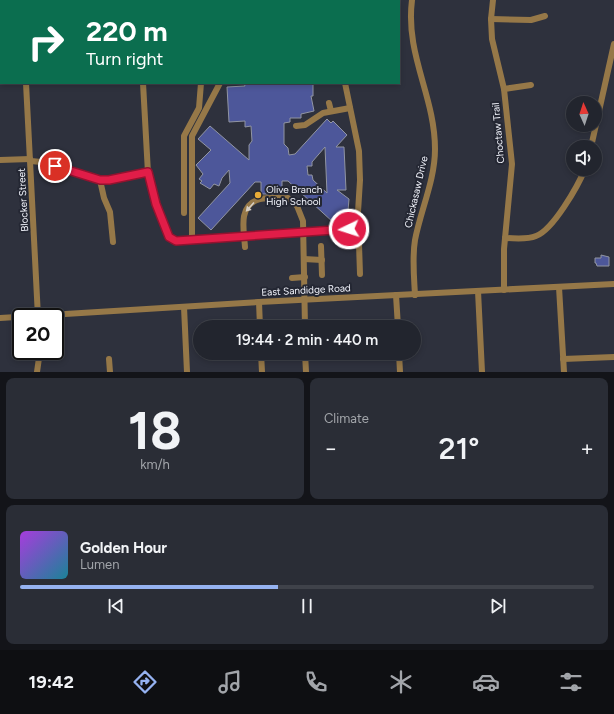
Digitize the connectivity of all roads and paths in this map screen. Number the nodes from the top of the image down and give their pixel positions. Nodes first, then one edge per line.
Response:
1 (412, 0) edge
2 (493, 0) edge
3 (545, 16) dead end
4 (490, 19) junction
5 (614, 44) edge
6 (26, 84) edge
7 (143, 84) edge
8 (201, 84) edge
9 (219, 84) edge
10 (345, 84) edge
11 (532, 85) dead end
12 (504, 89) junction
13 (328, 103) dead end
14 (350, 108) junction
15 (331, 111) junction
16 (296, 126) dead end
17 (593, 140) edge
18 (0, 160) edge
19 (30, 160) junction
20 (148, 172) junction
21 (582, 176) edge
22 (100, 180) junction
23 (184, 213) dead end
24 (303, 232) junction
25 (244, 236) junction
26 (505, 238) junction
27 (192, 240) junction
28 (113, 242) dead end
29 (359, 244) dead end
30 (321, 246) dead end
31 (245, 247) dead end
32 (304, 259) junction
33 (322, 260) junction
34 (360, 274) dead end
35 (322, 275) dead end
36 (305, 277) junction
37 (292, 278) dead end
38 (614, 284) edge
39 (559, 287) junction
40 (504, 290) junction
41 (478, 291) junction
42 (415, 294) junction
43 (396, 295) junction
44 (306, 300) junction
45 (259, 302) junction
46 (184, 307) junction
47 (38, 308) edge
48 (64, 314) edge
49 (12, 317) edge
50 (0, 318) edge
51 (260, 320) edge
52 (305, 320) edge
53 (398, 320) edge
54 (614, 357) edge
55 (109, 358) dead end
56 (39, 360) edge
57 (261, 360) edge
58 (305, 360) edge
59 (399, 360) edge
60 (563, 360) junction
61 (37, 372) edge
62 (110, 372) edge
63 (187, 372) edge
64 (262, 372) edge
65 (306, 372) edge
66 (400, 372) edge
67 (482, 372) edge
68 (564, 372) edge

1 - 42 street, Chickasaw Drive
2 - 4 street, Choctaw Trail
3 - 4 street
4 - 12 street, Choctaw Trail
5 - 17 street
6 - 19 street, Blocker Street
7 - 20 street
8 - 23 street
9 - 27 street
10 - 14 street
11 - 12 street
12 - 26 street, Choctaw Trail
13 - 15 street
14 - 15 street
14 - 24 street
15 - 16 street
18 - 19 street
19 - 22 street
19 - 47 street, Blocker Street
20 - 22 street
20 - 27 street
21 - 26 street
22 - 28 street
24 - 25 street
24 -> 25 street
24 - 32 street
25 - 27 street
25 - 31 street
26 - 40 street, Choctaw Trail
29 - 34 street
30 - 33 street
32 - 33 street
32 - 36 street
33 - 35 street
36 - 37 street
36 - 44 street
38 - 39 street, East Sandidge Road
39 - 40 street, East Sandidge Road
39 - 60 street
40 - 41 street, East Sandidge Road
41 - 42 street, East Sandidge Road
41 - 67 street
42 - 43 street, East Sandidge Road
43 - 44 street, East Sandidge Road
43 - 53 street
44 - 45 street, East Sandidge Road
44 - 52 street
45 - 46 street, East Sandidge Road
45 - 51 street
46 - 48 street, East Sandidge Road
46 - 63 street
49 - 50 street, East Sandidge Road
54 - 60 street
55 - 62 street
56 - 61 street
57 - 64 street
58 - 65 street
59 - 66 street
60 - 68 street

